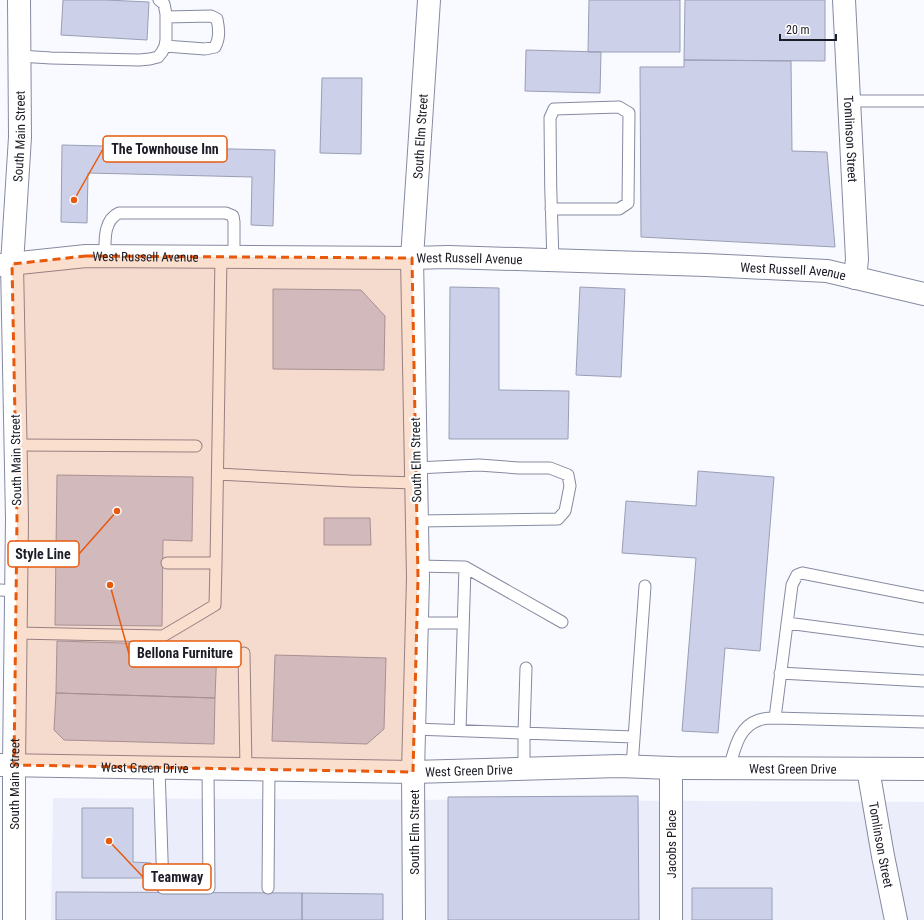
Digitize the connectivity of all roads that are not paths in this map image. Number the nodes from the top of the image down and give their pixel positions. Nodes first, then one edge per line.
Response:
1 (19, 0) edge
2 (159, 0) edge
3 (429, 0) edge
4 (844, 0) edge
5 (166, 17) junction
6 (165, 46) junction
7 (19, 56) junction
8 (849, 101) junction
9 (924, 101) edge
10 (551, 210) junction
11 (105, 256) junction
12 (228, 257) junction
13 (412, 258) junction
14 (553, 260) junction
15 (6, 265) edge
16 (855, 278) junction
17 (924, 294) edge
18 (16, 445) junction
19 (196, 446) dead end
20 (218, 474) junction
21 (416, 476) junction
22 (417, 521) junction
23 (167, 563) dead end
24 (216, 563) junction
25 (418, 566) junction
26 (465, 567) junction
27 (645, 586) dead end
28 (8, 591) edge
29 (924, 597) edge
30 (562, 622) dead end
31 (417, 623) junction
32 (463, 623) junction
33 (787, 623) junction
34 (16, 633) junction
35 (924, 641) edge
36 (244, 653) dead end
37 (526, 668) dead end
38 (780, 673) junction
39 (924, 681) edge
40 (774, 718) junction
41 (924, 722) edge
42 (414, 729) junction
43 (460, 730) junction
44 (524, 733) junction
45 (634, 737) junction
46 (7, 765) edge
47 (632, 766) junction
48 (159, 768) junction
49 (671, 768) junction
50 (729, 768) junction
51 (208, 769) junction
52 (246, 769) junction
53 (524, 769) junction
54 (868, 769) junction
55 (924, 769) edge
56 (269, 770) junction
57 (413, 772) junction
58 (268, 888) dead end
59 (14, 920) edge
60 (414, 920) edge
61 (671, 920) edge
62 (896, 920) edge

1 - 7 main road, South Main Street
2 - 5 lane
3 - 13 main road, South Elm Street
4 - 8 main road, Tomlinson Street
5 - 6 lane
5 - 6 lane
6 - 7 lane
7 - 15 main road, South Main Street
8 - 9 lane
8 - 16 main road, Tomlinson Street
10 - 10 lane
10 - 14 lane
11 - 12 main road, West Russell Avenue
11 - 12 lane
11 - 15 main road, West Russell Avenue
12 - 13 main road, West Russell Avenue
12 - 20 lane
13 - 14 main road, West Russell Avenue
13 - 21 main road, South Elm Street
14 - 16 main road, West Russell Avenue
15 - 18 main road, South Main Street
16 - 17 main road, West Russell Avenue
18 - 19 lane
18 - 28 main road, South Main Street
20 - 21 lane
20 - 24 lane
21 - 22 main road, South Elm Street
21 - 22 lane
22 - 25 main road, South Elm Street
23 - 24 lane
24 - 34 lane
25 - 26 lane
25 - 31 main road, South Elm Street
26 - 30 lane
26 - 32 lane
27 - 45 lane
28 - 34 main road, South Main Street
29 - 33 lane
31 - 32 lane
31 - 42 main road, South Elm Street
32 - 43 lane
33 - 35 lane
33 - 38 lane
34 - 46 main road, South Main Street
36 - 52 lane
37 - 44 lane
38 - 39 lane
38 - 40 lane
40 - 41 lane
40 - 50 lane
42 - 43 lane
42 - 57 main road, South Elm Street
43 - 44 lane
44 - 45 lane
44 - 53 lane
45 - 47 lane
46 - 48 main road, West Green Drive
46 - 59 main road, South Main Street
47 - 49 main road, West Green Drive
47 - 53 main road, West Green Drive
48 - 51 main road, West Green Drive
48 - 51 lane
49 - 50 main road, West Green Drive
49 - 61 main road, Jacobs Place
50 - 54 main road, West Green Drive
51 - 52 main road, West Green Drive
52 - 56 main road, West Green Drive
53 - 57 main road, West Green Drive
54 - 55 main road, West Green Drive
54 - 62 main road, Tomlinson Street
56 - 57 main road, West Green Drive
56 - 58 lane
57 - 60 main road, South Elm Street

